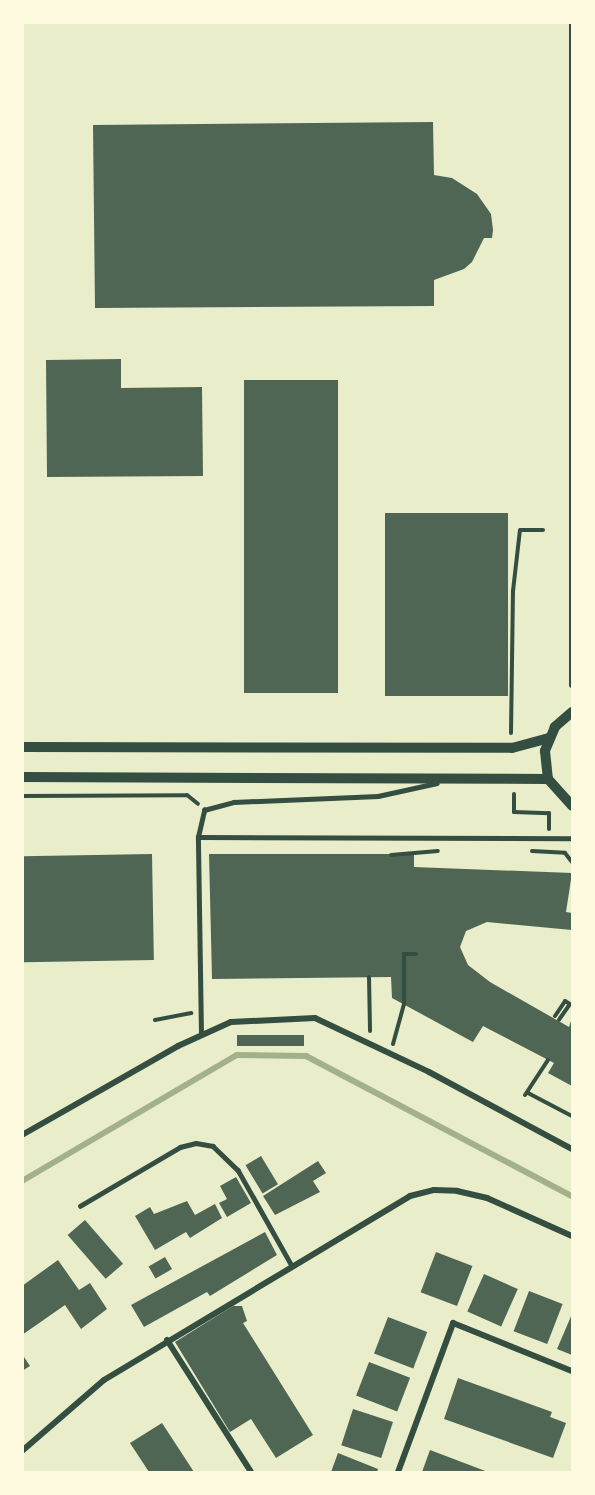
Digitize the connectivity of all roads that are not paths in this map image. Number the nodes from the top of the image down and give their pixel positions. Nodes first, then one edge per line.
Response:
1 (572, 22) edge
2 (572, 328) edge
3 (573, 685) edge
4 (573, 712) edge
5 (549, 738) junction
6 (22, 747) edge
7 (22, 777) edge
8 (460, 778) junction
9 (548, 779) junction
10 (573, 806) edge
11 (198, 837) junction
12 (573, 838) edge
13 (201, 1035) junction
14 (22, 1135) edge
15 (573, 1149) edge
16 (80, 1206) dead end
17 (573, 1236) edge
18 (292, 1266) junction
19 (167, 1340) junction
20 (573, 1371) edge
21 (22, 1451) edge
22 (251, 1473) edge
23 (398, 1473) edge

1 - 2 street
2 - 3 street
4 - 5 street
5 - 6 street
5 - 9 street
7 - 8 street
8 - 9 street
8 - 11 lane
9 - 10 street
11 - 12 lane
11 - 13 lane
13 - 14 street
13 - 15 street
16 - 18 lane
17 - 18 street
18 - 19 street
19 - 21 street
19 - 22 street
20 - 23 street

